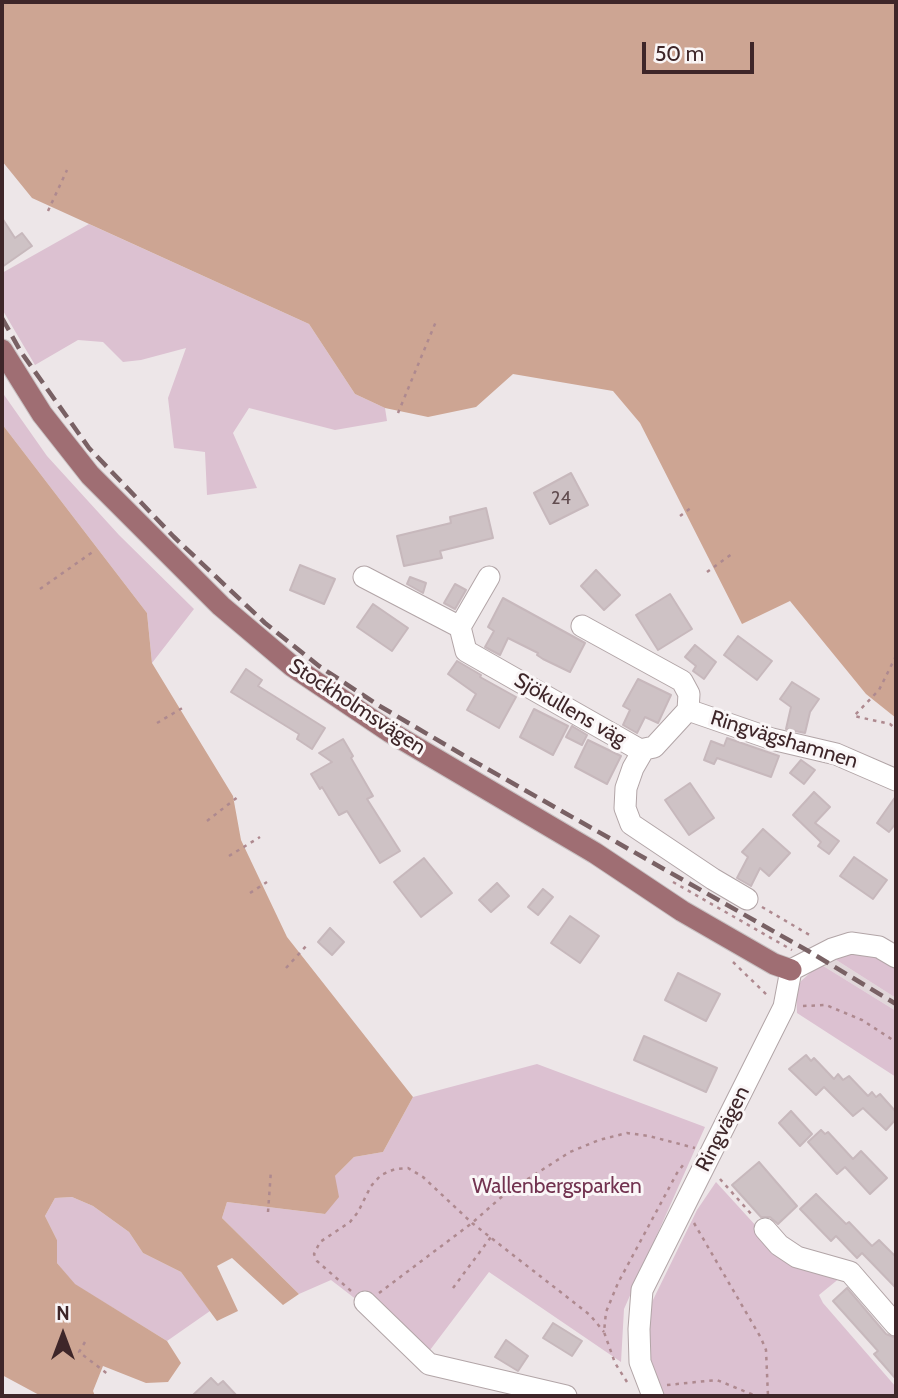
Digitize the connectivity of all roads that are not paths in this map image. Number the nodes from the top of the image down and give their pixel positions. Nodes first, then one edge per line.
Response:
1 (2, 350) edge
2 (364, 578) dead end
3 (489, 578) dead end
4 (582, 626) dead end
5 (460, 627) junction
6 (688, 710) junction
7 (644, 749) junction
8 (896, 780) edge
9 (747, 899) road end
10 (896, 957) edge
11 (791, 960) junction
12 (765, 1229) road end
13 (366, 1302) road end
14 (896, 1325) edge
15 (655, 1391) edge
16 (566, 1396) edge

1 - 11 main road, Stockholmsvägen
2 - 5 street
3 - 5 street
4 - 6 street, Ringvägshamnen
5 - 7 street, Sjökullens väg
6 - 7 street, Sjökullens väg
6 - 8 street, Ringvägshamnen
7 - 9 street
10 - 11 street
11 - 15 street, Ringvägen
12 - 14 street
13 - 16 street

